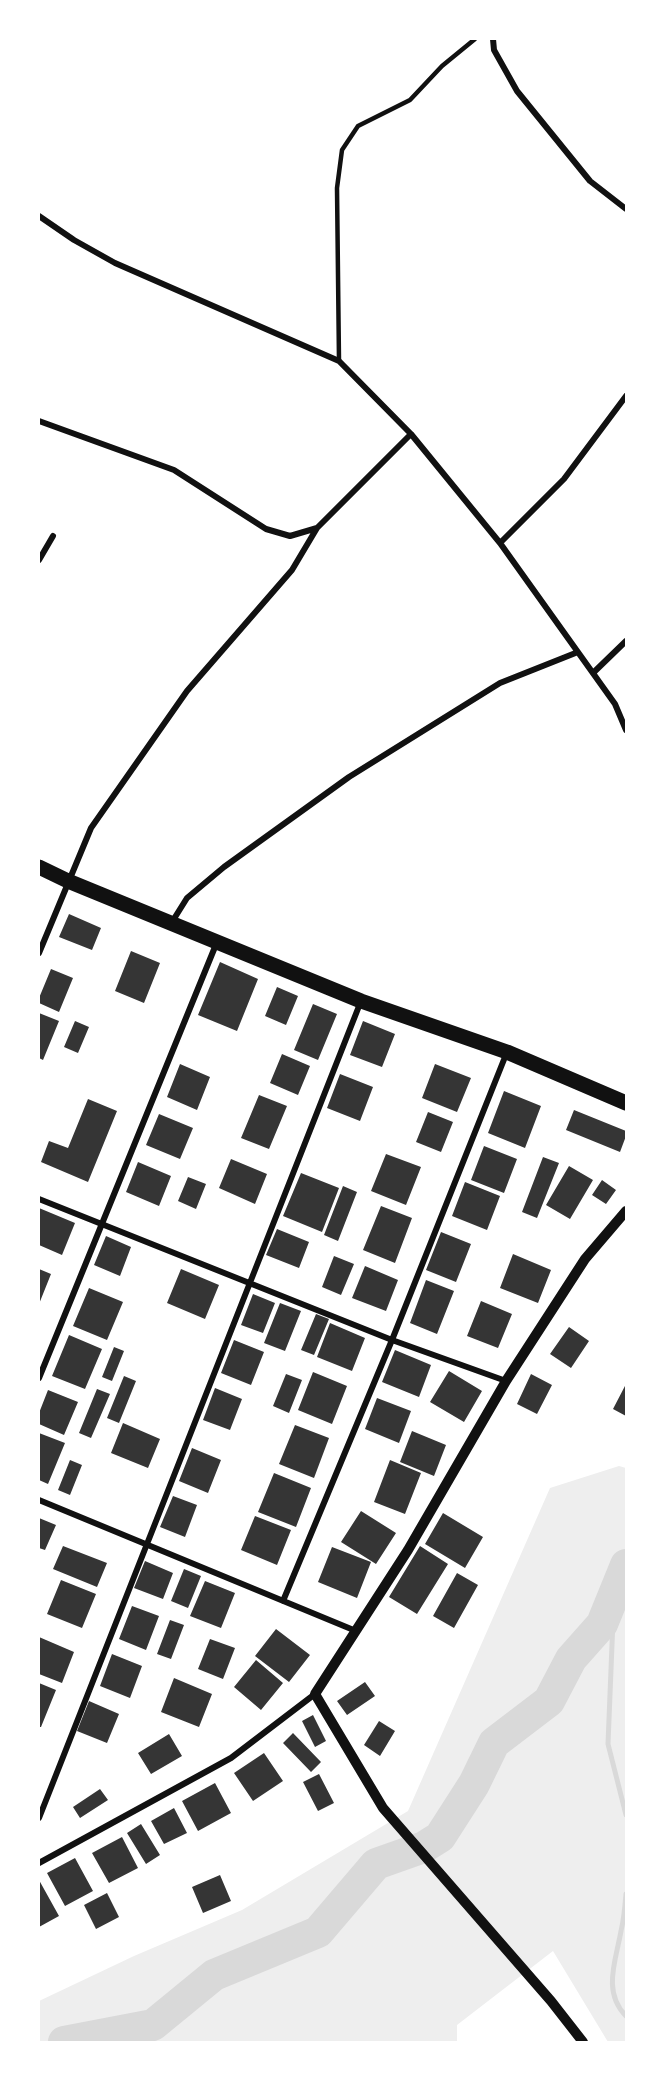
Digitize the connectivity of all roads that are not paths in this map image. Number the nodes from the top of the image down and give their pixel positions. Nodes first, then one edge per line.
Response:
1 (475, 39) edge
2 (493, 39) edge
3 (626, 209) edge
4 (39, 216) edge
5 (339, 361) junction
6 (626, 396) edge
7 (39, 421) edge
8 (411, 434) junction
9 (318, 528) junction
10 (53, 536) dead end
11 (500, 543) junction
12 (39, 560) edge
13 (626, 641) edge
14 (578, 652) junction
15 (593, 673) junction
16 (626, 730) edge
17 (39, 867) edge
18 (68, 880) junction
19 (172, 923) junction
20 (217, 942) junction
21 (39, 953) edge
22 (361, 1000) junction
23 (507, 1052) junction
24 (626, 1103) edge
25 (39, 1199) edge
26 (626, 1211) edge
27 (102, 1224) junction
28 (250, 1283) junction
29 (392, 1340) junction
30 (39, 1378) edge
31 (506, 1382) junction
32 (39, 1500) edge
33 (147, 1545) junction
34 (283, 1601) junction
35 (356, 1631) junction
36 (315, 1694) junction
37 (39, 1818) edge
38 (39, 1863) edge
39 (583, 2042) edge

1 - 5 lane
2 - 3 street
4 - 5 street
5 - 8 street
6 - 11 street
7 - 9 street
8 - 9 street
8 - 11 street
9 - 18 street
10 - 12 street
11 - 14 street
13 - 15 street
14 - 15 street
14 - 19 street
15 - 16 street
17 - 18 main road
18 - 19 main road
18 - 21 street
19 - 20 main road
20 - 22 main road
20 - 27 street
22 - 23 main road
22 - 28 street
23 - 24 main road
23 - 29 street
25 - 27 street
26 - 31 street
27 - 28 street
27 - 30 street
28 - 29 street
28 - 33 street
29 - 31 street
29 - 34 street
31 - 35 street
32 - 33 street
33 - 34 street
33 - 37 street
34 - 35 street
35 - 36 street
36 - 38 street
36 - 39 street

